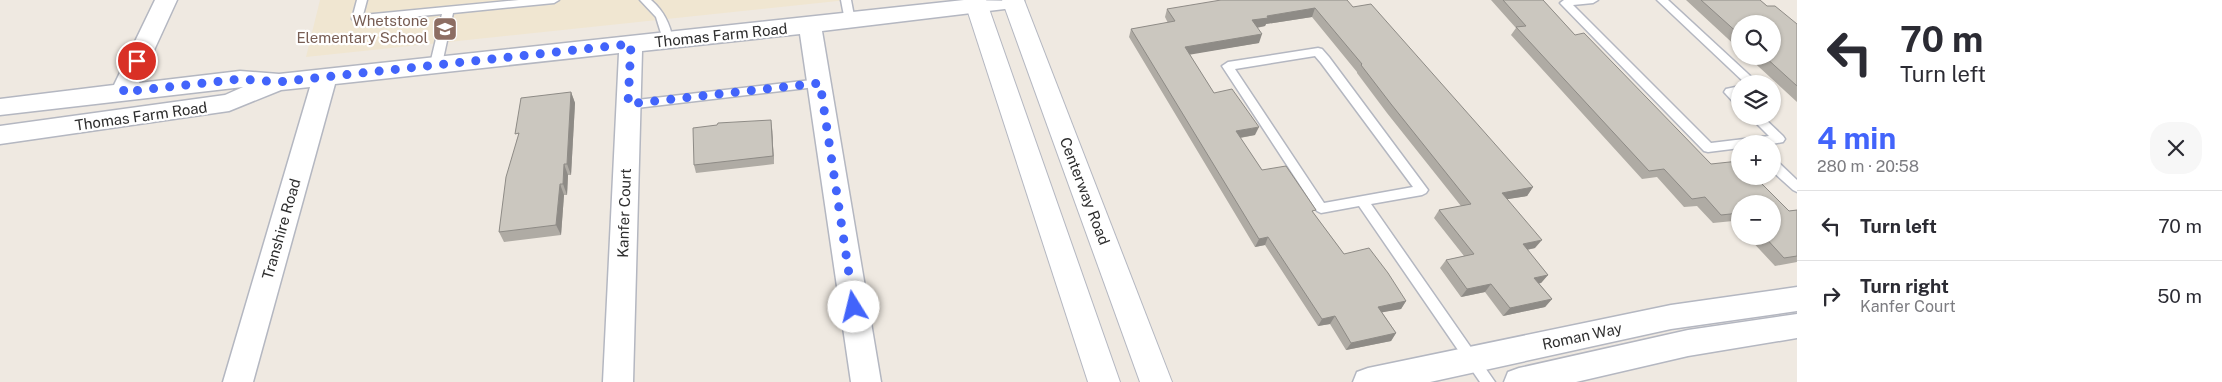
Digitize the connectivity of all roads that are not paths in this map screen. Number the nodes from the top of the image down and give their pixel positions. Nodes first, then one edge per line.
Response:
1 (166, 0) edge
2 (362, 0) edge
3 (554, 0) edge
4 (645, 0) edge
5 (1013, 0) edge
6 (1593, 0) edge
7 (1662, 0) edge
8 (976, 3) edge
9 (448, 10) junction
10 (848, 11) edge
11 (810, 26) junction
12 (668, 40) junction
13 (631, 44) junction
14 (436, 64) junction
15 (1743, 75) edge
16 (325, 76) junction
17 (278, 82) junction
18 (820, 83) junction
19 (123, 92) junction
20 (628, 104) junction
21 (0, 107) edge
22 (1765, 125) edge
23 (0, 135) edge
24 (1775, 135) edge
25 (1731, 145) edge
26 (1781, 172) edge
27 (1797, 187) edge
28 (1362, 200) junction
29 (1797, 299) edge
30 (1797, 326) edge
31 (1480, 371) edge
32 (238, 382) edge
33 (618, 382) edge
34 (866, 382) edge
35 (1104, 382) edge
36 (1156, 382) edge
37 (1368, 382) edge
38 (1519, 382) edge

1 - 19 street
2 - 9 lane
3 - 9 lane
4 - 12 lane
5 - 8 street, Thomas Farm Road
5 - 36 street, Centerway Road
6 - 25 lane
7 - 15 lane
8 - 10 street, Thomas Farm Road
8 - 35 street
9 - 14 lane
10 - 11 street, Thomas Farm Road
11 - 12 street, Thomas Farm Road
11 - 18 street
12 - 13 street, Thomas Farm Road
13 - 14 street, Thomas Farm Road
13 - 20 street, Kanfer Court
14 - 16 street, Thomas Farm Road
16 - 17 street, Thomas Farm Road
16 - 32 street, Transhire Road
17 - 19 street, Thomas Farm Road
17 - 23 street, Thomas Farm Road
18 - 20 lane
18 - 34 street
19 - 21 street, Thomas Farm Road
20 - 33 street, Kanfer Court
22 - 24 lane
26 - 27 lane
28 - 28 lane
28 - 31 lane
29 - 31 street, Roman Way
30 - 38 street, Roman Way
31 - 37 street, Roman Way

